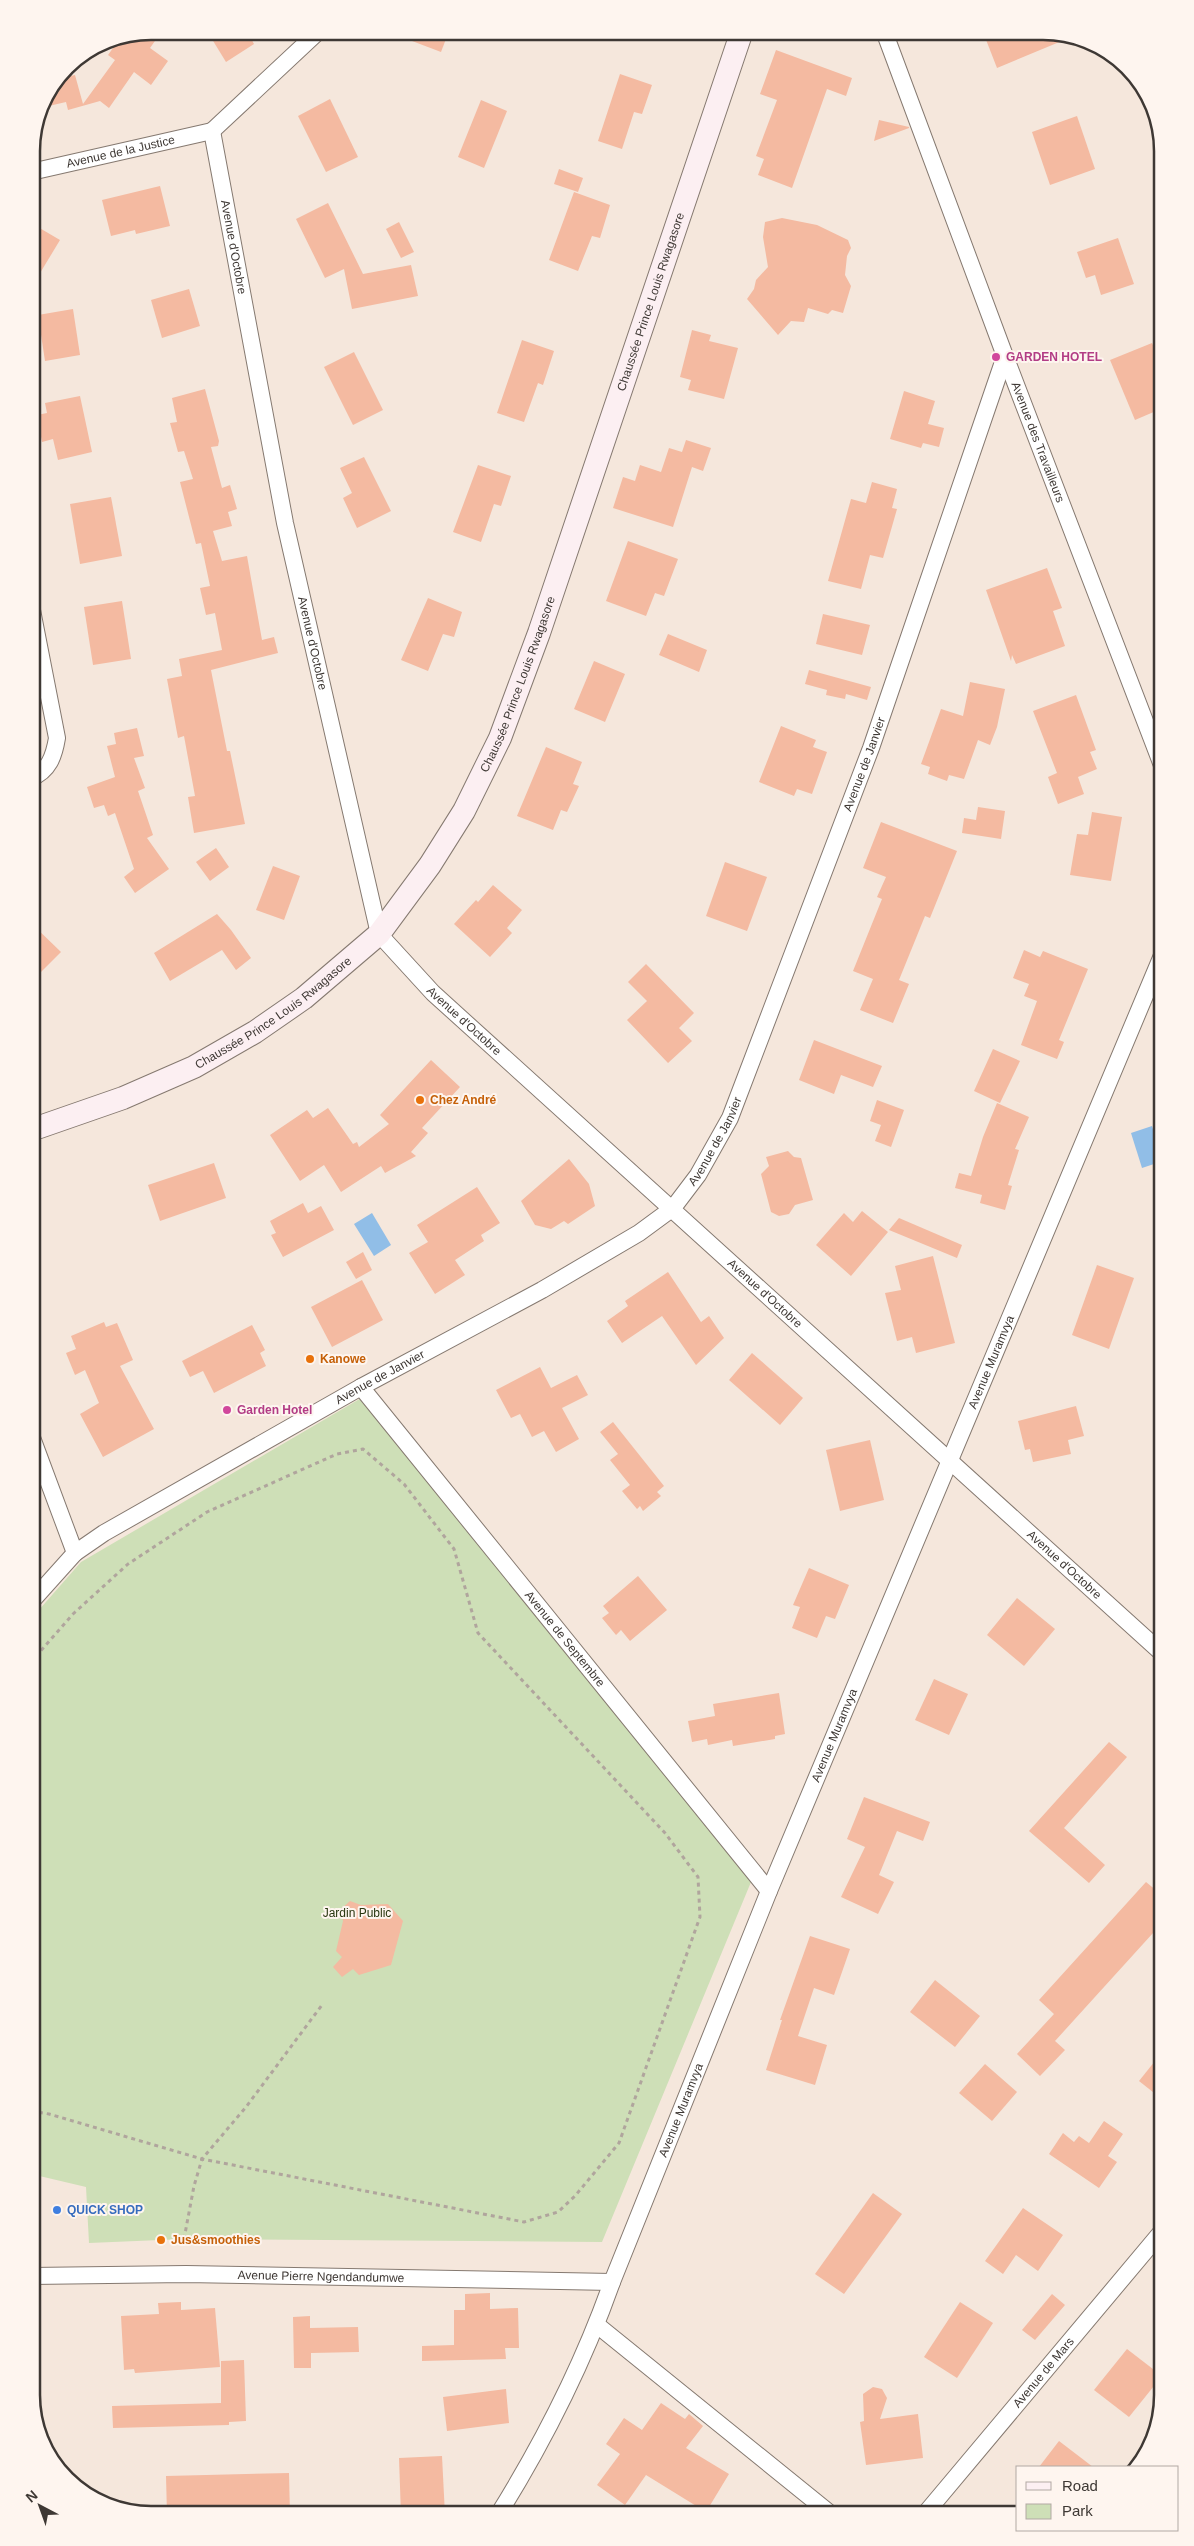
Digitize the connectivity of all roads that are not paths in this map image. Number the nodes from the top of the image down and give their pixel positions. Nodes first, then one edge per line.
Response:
1 (305, 40) edge
2 (739, 40) edge
3 (887, 40) edge
4 (212, 131) junction
5 (40, 170) edge
6 (1005, 356) junction
7 (40, 648) edge
8 (1154, 745) edge
9 (40, 771) edge
10 (379, 934) junction
11 (1154, 975) edge
12 (40, 1127) edge
13 (673, 1208) junction
14 (361, 1387) junction
15 (40, 1459) edge
16 (950, 1463) junction
17 (75, 1553) junction
18 (40, 1592) edge
19 (1154, 1646) edge
20 (769, 1891) junction
21 (1154, 2241) edge
22 (40, 2276) edge
23 (612, 2282) junction
24 (597, 2325) junction
25 (503, 2506) edge
26 (821, 2506) edge
27 (932, 2506) edge

1 - 4 street
2 - 10 street, Chaussée Prince Louis Rwagasore
3 - 6 street, Avenue des Travailleurs
4 - 5 street, Avenue de la Justice
4 - 10 street, Avenue d'Octobre
6 - 8 street, Avenue des Travailleurs
6 - 13 street, Avenue de Janvier
7 - 9 street
10 - 12 street, Chaussée Prince Louis Rwagasore
10 - 13 street, Avenue d'Octobre
11 - 16 street, Avenue Muramvya
13 - 14 street, Avenue de Janvier
13 - 16 street, Avenue d'Octobre
14 - 17 street, Avenue de Janvier
14 - 20 street, Avenue de Septembre
15 - 17 street
16 - 19 street, Avenue d'Octobre
16 - 20 street, Avenue Muramvya
17 - 18 street, Avenue de Janvier
20 - 23 street, Avenue Muramvya
21 - 27 street, Avenue de Mars
22 - 23 street, Avenue Pierre Ngendandumwe
23 - 24 street, Avenue Muramvya
24 - 25 street, Avenue Muramvya
24 - 26 street

